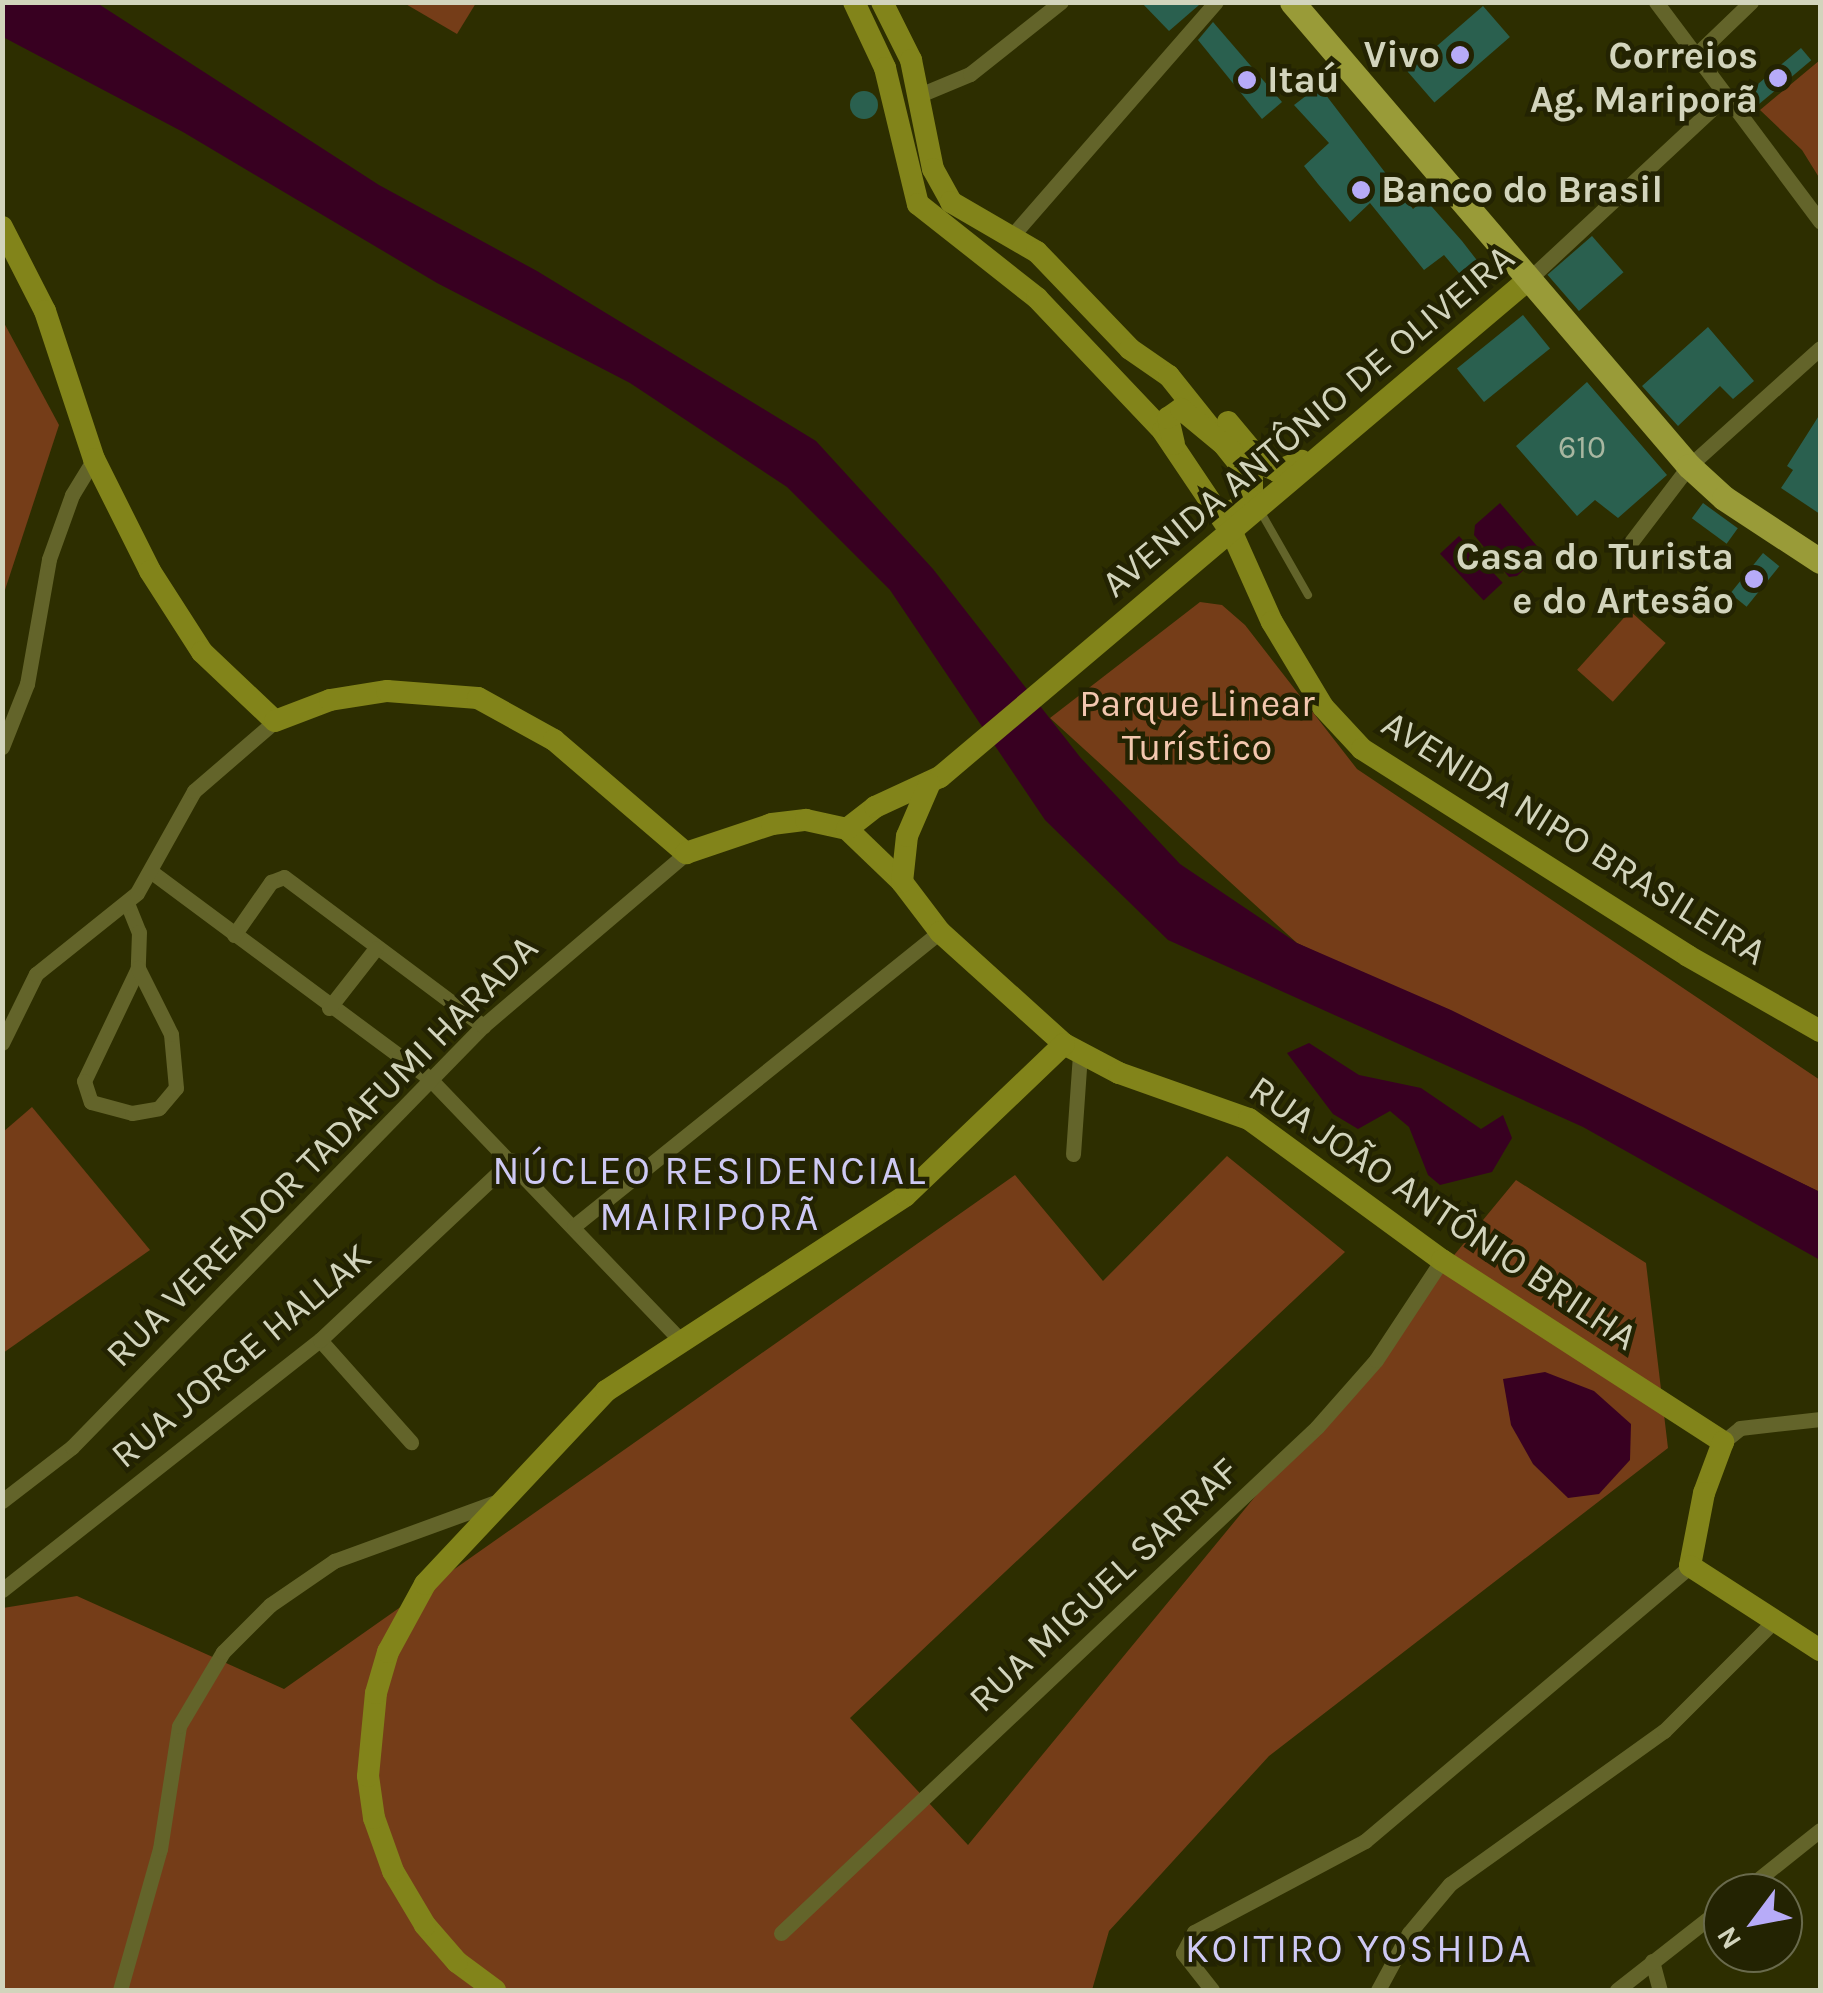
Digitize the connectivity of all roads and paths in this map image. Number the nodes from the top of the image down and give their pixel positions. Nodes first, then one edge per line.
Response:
1 (854, 2) edge
2 (882, 2) edge
3 (1061, 2) edge
4 (1216, 2) edge
5 (1292, 2) edge
6 (1656, 2) edge
7 (1751, 2) edge
8 (1699, 52) junction
9 (922, 94) junction
10 (1723, 99) junction
11 (1820, 221) edge
12 (2, 227) edge
13 (1010, 238) junction
14 (1529, 279) junction
15 (1820, 348) edge
16 (1169, 376) junction
17 (1176, 449) junction
18 (1233, 452) junction
19 (1315, 456) junction
20 (94, 459) junction
21 (1689, 466) junction
22 (1259, 509) junction
23 (1233, 535) junction
24 (1628, 546) dead end
25 (1820, 561) edge
26 (1308, 595) dead end
27 (275, 722) junction
28 (2, 747) edge
29 (934, 781) junction
30 (847, 830) junction
31 (686, 853) junction
32 (154, 873) junction
33 (902, 882) junction
34 (127, 903) junction
35 (940, 932) junction
36 (234, 935) junction
37 (376, 948) junction
38 (138, 968) junction
39 (329, 1008) junction
40 (483, 1026) junction
41 (1820, 1032) edge
42 (2, 1042) edge
43 (1072, 1049) junction
44 (429, 1078) junction
45 (1073, 1154) dead end
46 (512, 1160) junction
47 (574, 1226) junction
48 (1442, 1260) junction
49 (679, 1339) junction
50 (320, 1340) junction
51 (1820, 1419) edge
52 (411, 1442) dead end
53 (1723, 1442) junction
54 (5, 1500) edge
55 (496, 1502) junction
56 (1690, 1566) junction
57 (2, 1590) edge
58 (1772, 1624) junction
59 (1820, 1650) edge
60 (1820, 1830) edge
61 (1765, 1873) edge
62 (1703, 1922) edge
63 (782, 1933) dead end
64 (1652, 1962) junction
65 (120, 1990) edge
66 (495, 1990) edge
67 (1212, 1990) edge
68 (1378, 1990) edge
69 (1617, 1990) edge
70 (1660, 1990) edge

1 - 17 street, AVENIDA NIPO BRASILEIRA
2 - 9 street
3 - 9 street
4 - 13 street
5 - 14 main road
6 - 8 street
7 - 8 street
8 - 10 street
9 - 13 street
10 - 11 street
10 - 14 street, AVENIDA ANTÔNIO DE OLIVEIRA
12 - 20 street
13 - 16 street
14 - 19 street, AVENIDA ANTÔNIO DE OLIVEIRA
14 - 21 main road
15 - 21 street
16 - 18 street
16 - 19 street
17 - 18 street
17 - 18 street
17 - 23 street, AVENIDA NIPO BRASILEIRA
19 - 22 street, AVENIDA ANTÔNIO DE OLIVEIRA
20 - 27 street
20 - 28 street
21 - 24 street
21 - 25 main road
22 - 23 street, AVENIDA ANTÔNIO DE OLIVEIRA
22 - 26 lane
23 - 29 street, AVENIDA ANTÔNIO DE OLIVEIRA
23 - 41 street, AVENIDA NIPO BRASILEIRA
27 - 31 street
27 - 32 street
29 - 30 street, AVENIDA ANTÔNIO DE OLIVEIRA
29 - 33 street, AVENIDA ANTÔNIO DE OLIVEIRA
30 - 31 street
30 - 33 street, RUA JOÃO ANTÔNIO BRILHA
31 - 40 street, RUA VEREADOR TADAFUMI HARADA
32 - 34 street
32 - 36 street
33 - 35 street, RUA JOÃO ANTÔNIO BRILHA
34 - 38 street
34 - 42 street
35 - 43 street, RUA JOÃO ANTÔNIO BRILHA
35 - 47 street
36 - 37 street
36 - 39 street
37 - 39 street
37 - 40 street
38 - 38 street
39 - 44 street
40 - 44 street, RUA VEREADOR TADAFUMI HARADA
43 - 45 street
43 - 48 street, RUA JOÃO ANTÔNIO BRILHA
43 - 49 street
44 - 46 street
44 - 54 street, RUA VEREADOR TADAFUMI HARADA
46 - 47 street
46 - 50 street, RUA JORGE HALLAK
47 - 49 street
48 - 53 street, RUA JOÃO ANTÔNIO BRILHA
48 - 63 street, RUA MIGUEL SARRAF
49 - 55 street
50 - 52 street
50 - 57 street, RUA JORGE HALLAK
51 - 53 street
53 - 56 street
55 - 65 street
55 - 66 street
56 - 58 street
56 - 67 street
58 - 59 street
58 - 68 street
60 - 61 street
62 - 64 street
64 - 69 street
64 - 70 street

